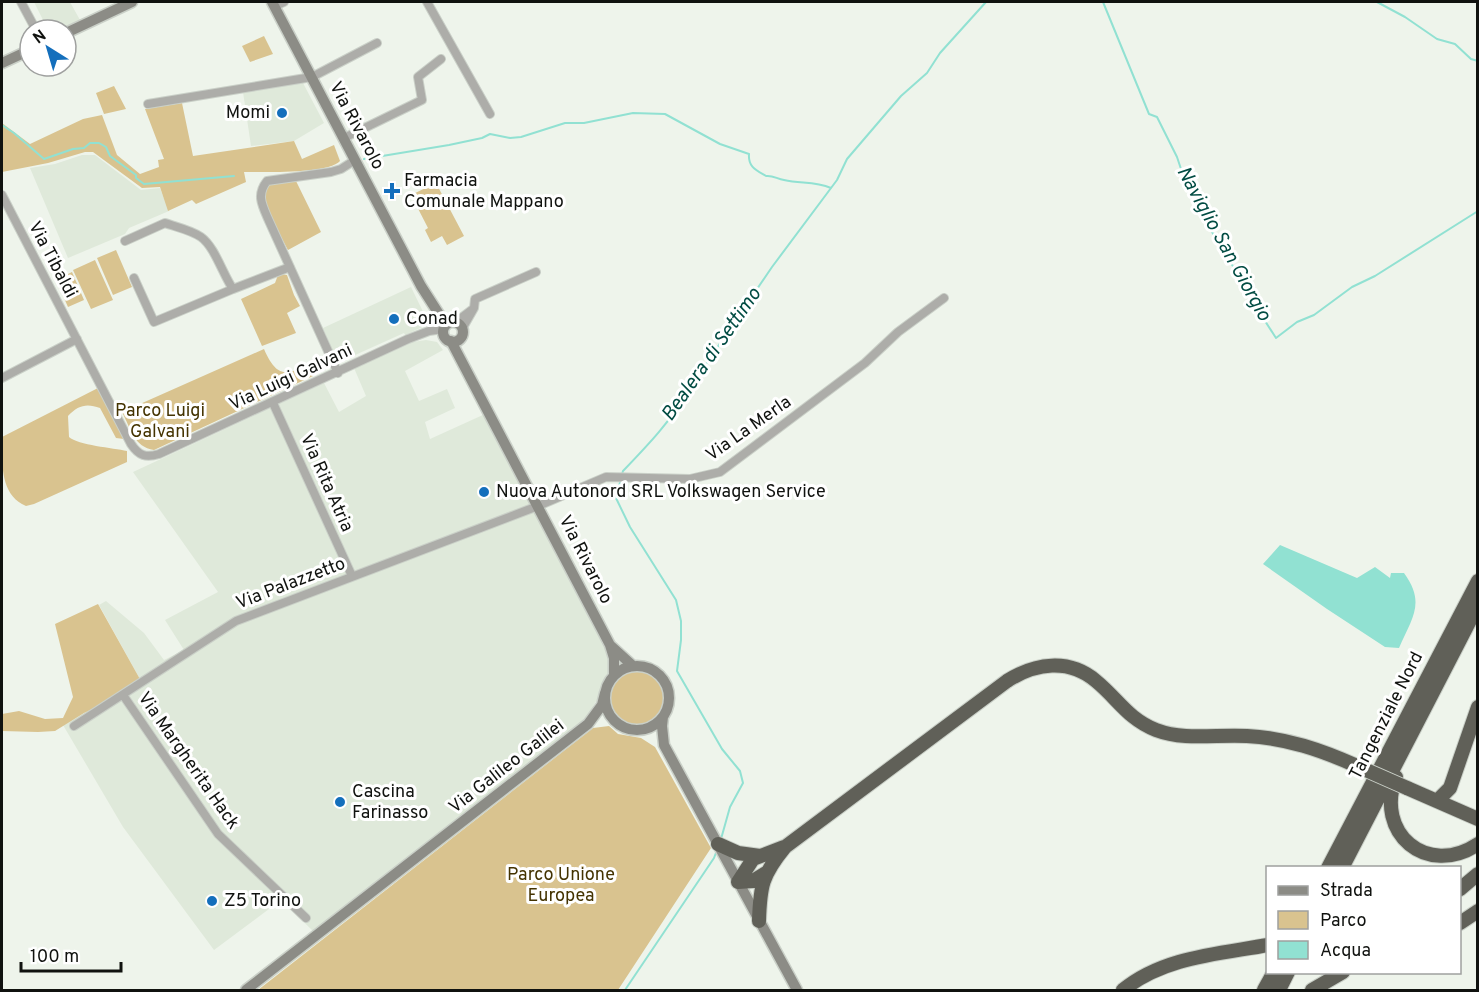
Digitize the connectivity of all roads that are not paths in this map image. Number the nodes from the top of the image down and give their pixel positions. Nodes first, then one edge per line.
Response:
1 (21, 2) edge
2 (132, 2) edge
3 (428, 2) edge
4 (277, 3) edge
5 (30, 18) edge
6 (78, 27) edge
7 (377, 43) dead end
8 (448, 55) junction
9 (18, 56) edge
10 (2, 63) edge
11 (312, 78) junction
12 (148, 104) dead end
13 (490, 114) dead end
14 (344, 138) junction
15 (355, 160) junction
16 (2, 195) edge
17 (125, 241) dead end
18 (290, 267) junction
19 (536, 272) dead end
20 (134, 278) dead end
21 (233, 289) junction
22 (944, 298) dead end
23 (451, 330) junction
24 (77, 339) junction
25 (338, 373) junction
26 (2, 378) edge
27 (273, 403) junction
28 (134, 448) joint
29 (538, 506) junction
30 (352, 576) junction
31 (1478, 581) edge
32 (1478, 605) edge
33 (610, 645) junction
34 (633, 666) junction
35 (614, 675) junction
36 (605, 693) junction
37 (123, 695) junction
38 (1478, 707) edge
39 (663, 717) junction
40 (588, 724) junction
41 (74, 726) dead end
42 (621, 726) junction
43 (641, 730) junction
44 (1407, 741) junction
45 (664, 745) junction
46 (1455, 776) junction
47 (1431, 799) junction
48 (1472, 817) edge
49 (1478, 844) edge
50 (719, 845) junction
51 (785, 847) junction
52 (760, 856) junction
53 (1329, 866) edge
54 (1343, 866) edge
55 (766, 873) junction
56 (1478, 874) edge
57 (738, 882) junction
58 (1478, 884) edge
59 (1461, 888) edge
60 (1461, 897) edge
61 (1478, 911) edge
62 (306, 918) dead end
63 (759, 921) junction
64 (1461, 922) edge
65 (1263, 950) edge
66 (1273, 974) edge
67 (1287, 974) edge
68 (1340, 974) edge
69 (246, 990) edge
70 (796, 990) edge
71 (1123, 990) edge
72 (1134, 990) edge
73 (1264, 990) edge
74 (1278, 990) edge
75 (1312, 990) edge

1 - 5 street
2 - 6 main road
3 - 8 street
4 - 11 main road
7 - 11 street
8 - 13 street
8 - 14 street
9 - 10 main road
11 - 12 street, Via Rivarolo
11 - 14 main road, Via Rivarolo
14 - 15 main road, Via Rivarolo
15 - 18 street
15 - 23 main road, Via Rivarolo
16 - 24 street, Via Tibaldi
17 - 21 street
18 - 21 street
18 - 25 street
19 - 23 street
20 - 21 street
22 - 29 street, Via La Merla
23 - 25 street, Via Luigi Galvani
23 - 29 main road, Via Rivarolo
24 - 26 street
24 - 28 street, Via Tibaldi
25 - 27 street, Via Luigi Galvani
27 - 28 street, Via Luigi Galvani
27 - 30 street, Via Rita Atria
29 - 30 street, Via Palazzetto
29 - 33 main road, Via Rivarolo
30 - 37 street, Via Palazzetto
31 - 53 highway, Tangenziale Nord
32 - 44 highway, Tangenziale Nord
33 - 34 main road, Via Rivarolo
33 - 35 main road, Via Rivarolo
34 - 35 main road
34 - 39 main road
35 - 36 main road
36 - 40 main road, Via Galileo Galilei
36 - 42 main road
37 - 41 street, Via Palazzetto
37 - 62 street, Via Margherita Hack
38 - 46 highway
39 - 43 main road
39 - 45 main road
40 - 42 main road, Via Galileo Galilei
40 - 69 main road, Via Galileo Galilei
42 - 43 main road
43 - 45 main road
44 - 49 highway
44 - 54 highway, Tangenziale Nord
45 - 50 main road
46 - 47 highway
46 - 48 highway
47 - 48 highway
47 - 51 highway, bridge
50 - 52 highway
50 - 57 main road
51 - 52 highway
51 - 55 highway
52 - 57 highway
55 - 57 highway
55 - 63 highway
56 - 59 highway
57 - 63 main road
58 - 60 highway
61 - 64 highway
63 - 70 main road
65 - 71 highway
65 - 72 highway
66 - 73 highway
67 - 74 highway
68 - 75 highway

